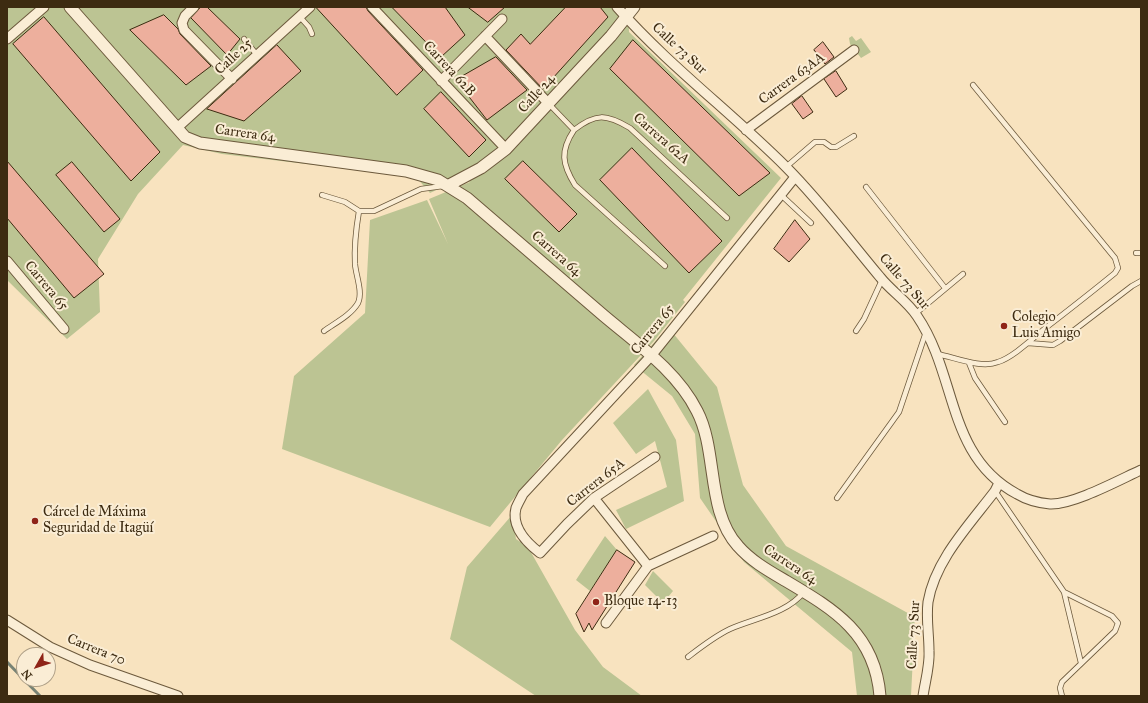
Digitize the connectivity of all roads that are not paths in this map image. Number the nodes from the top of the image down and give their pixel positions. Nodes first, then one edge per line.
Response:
1 (44, 7) edge
2 (70, 7) edge
3 (194, 7) edge
4 (310, 7) edge
5 (372, 7) edge
6 (616, 7) edge
7 (634, 7) edge
8 (300, 17) junction
9 (625, 17) junction
10 (502, 19) dead end
11 (312, 34) dead end
12 (485, 36) junction
13 (7, 39) edge
14 (244, 39) dead end
15 (854, 50) dead end
16 (257, 55) junction
17 (232, 78) junction
18 (441, 81) junction
19 (973, 85) dead end
20 (549, 104) junction
21 (177, 128) junction
22 (574, 130) junction
23 (746, 130) junction
24 (854, 136) dead end
25 (506, 149) junction
26 (786, 167) junction
27 (795, 177) junction
28 (449, 185) junction
29 (866, 187) dead end
30 (780, 194) junction
31 (322, 195) dead end
32 (359, 212) junction
33 (727, 218) dead end
34 (811, 223) dead end
35 (7, 261) edge
36 (665, 266) dead end
37 (962, 274) dead end
38 (882, 280) junction
39 (1141, 281) edge
40 (945, 288) junction
41 (915, 314) junction
42 (64, 329) dead end
43 (324, 330) dead end
44 (926, 330) junction
45 (856, 331) dead end
46 (1028, 343) junction
47 (938, 354) junction
48 (651, 356) junction
49 (969, 363) junction
50 (1005, 422) dead end
51 (655, 457) dead end
52 (1141, 470) edge
53 (999, 482) junction
54 (995, 491) junction
55 (594, 498) junction
56 (836, 498) dead end
57 (713, 536) dead end
58 (540, 553) joint
59 (648, 566) junction
60 (804, 592) junction
61 (1064, 592) junction
62 (7, 620) edge
63 (606, 623) dead end
64 (688, 657) dead end
65 (1081, 662) junction
66 (178, 696) edge
67 (880, 696) edge
68 (923, 696) edge
69 (1062, 696) edge

1 - 13 street
2 - 21 street, Carrera 64
3 - 17 street
4 - 8 street, Calle 25
5 - 18 street, Carrera 62B
6 - 9 street, Calle 73 Sur
7 - 9 street, Calle 24
8 - 11 lane
8 - 16 street, Calle 25
9 - 20 street, Calle 24
9 - 23 street, Calle 73 Sur
10 - 12 street
12 - 18 street
12 - 20 street
14 - 16 lane
15 - 23 street, Carrera 63AA
16 - 17 street, Calle 25
17 - 21 street, Calle 25
18 - 25 street, Carrera 62B
19 - 46 lane
20 - 22 lane
20 - 25 street, Calle 24
21 - 28 street, Carrera 64
22 - 33 lane, Carrera 62A
22 - 36 lane
23 - 26 street, Calle 73 Sur
24 - 26 lane
25 - 28 street, Calle 24
26 - 27 street, Calle 73 Sur
27 - 30 street, Carrera 65
27 - 38 street, Calle 73 Sur
28 - 32 lane
28 - 48 street, Carrera 64
29 - 40 lane
30 - 34 lane
30 - 48 street, Carrera 65
31 - 32 lane
32 - 43 lane
35 - 42 street, Carrera 65
37 - 40 lane
38 - 41 street, Calle 73 Sur
38 - 45 lane
39 - 46 lane
40 - 41 lane
41 - 44 street, Calle 73 Sur
44 - 47 street, Calle 73 Sur
44 - 56 lane
46 - 49 lane
47 - 49 lane
47 - 53 street, Calle 73 Sur
48 - 58 street, Carrera 65
48 - 60 street, Carrera 64
49 - 50 lane
51 - 55 street, Carrera 65A
52 - 53 street
53 - 54 street, Calle 73 Sur
54 - 61 lane
54 - 68 street, Calle 73 Sur
55 - 58 street, Carrera 65A
55 - 59 street
57 - 59 street
59 - 63 street
60 - 64 lane
60 - 67 street, Carrera 64
61 - 65 lane
61 - 65 lane
62 - 66 street, Carrera 70
65 - 69 lane

